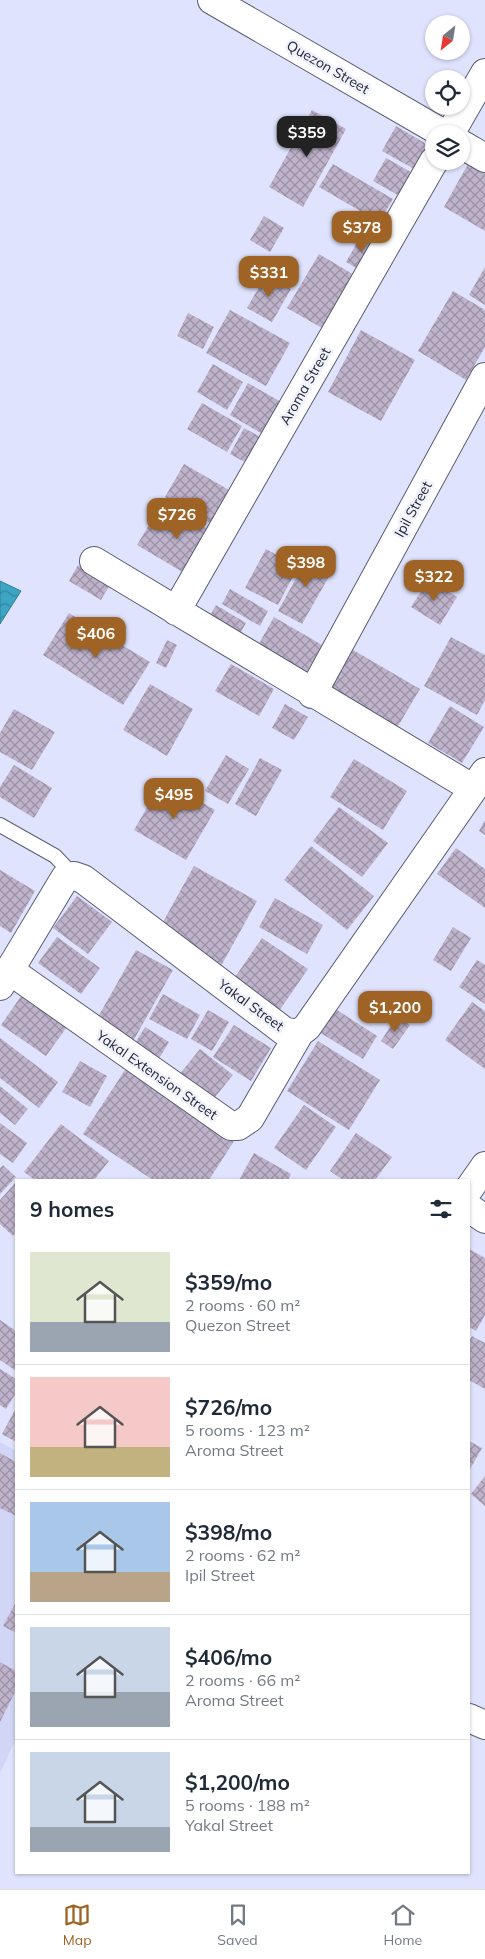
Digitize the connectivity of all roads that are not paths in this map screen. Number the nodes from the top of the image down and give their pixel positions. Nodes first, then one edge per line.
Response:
1 (212, 0) edge
2 (485, 72) edge
3 (428, 125) edge
4 (455, 125) edge
5 (470, 149) edge
6 (485, 158) edge
7 (429, 170) edge
8 (485, 377) edge
9 (94, 561) dead end
10 (176, 611) junction
11 (312, 694) junction
12 (479, 780) edge
13 (0, 825) edge
14 (70, 877) junction
15 (5, 978) edge
16 (300, 1032) junction
17 (485, 1166) edge
18 (470, 1188) edge
19 (470, 1209) edge
20 (485, 1219) edge
21 (470, 1718) edge
22 (485, 1725) edge

1 - 3 street, Quezon Street
2 - 4 street
5 - 6 street
7 - 10 street, Aroma Street
8 - 11 street, Ipil Street
9 - 10 street
10 - 11 street
11 - 12 street
12 - 16 street, Yakal Street
13 - 14 lane
14 - 15 street
14 - 16 street, Yakal Street
15 - 16 street, Yakal Extension Street
17 - 18 street
19 - 20 street
21 - 22 street

